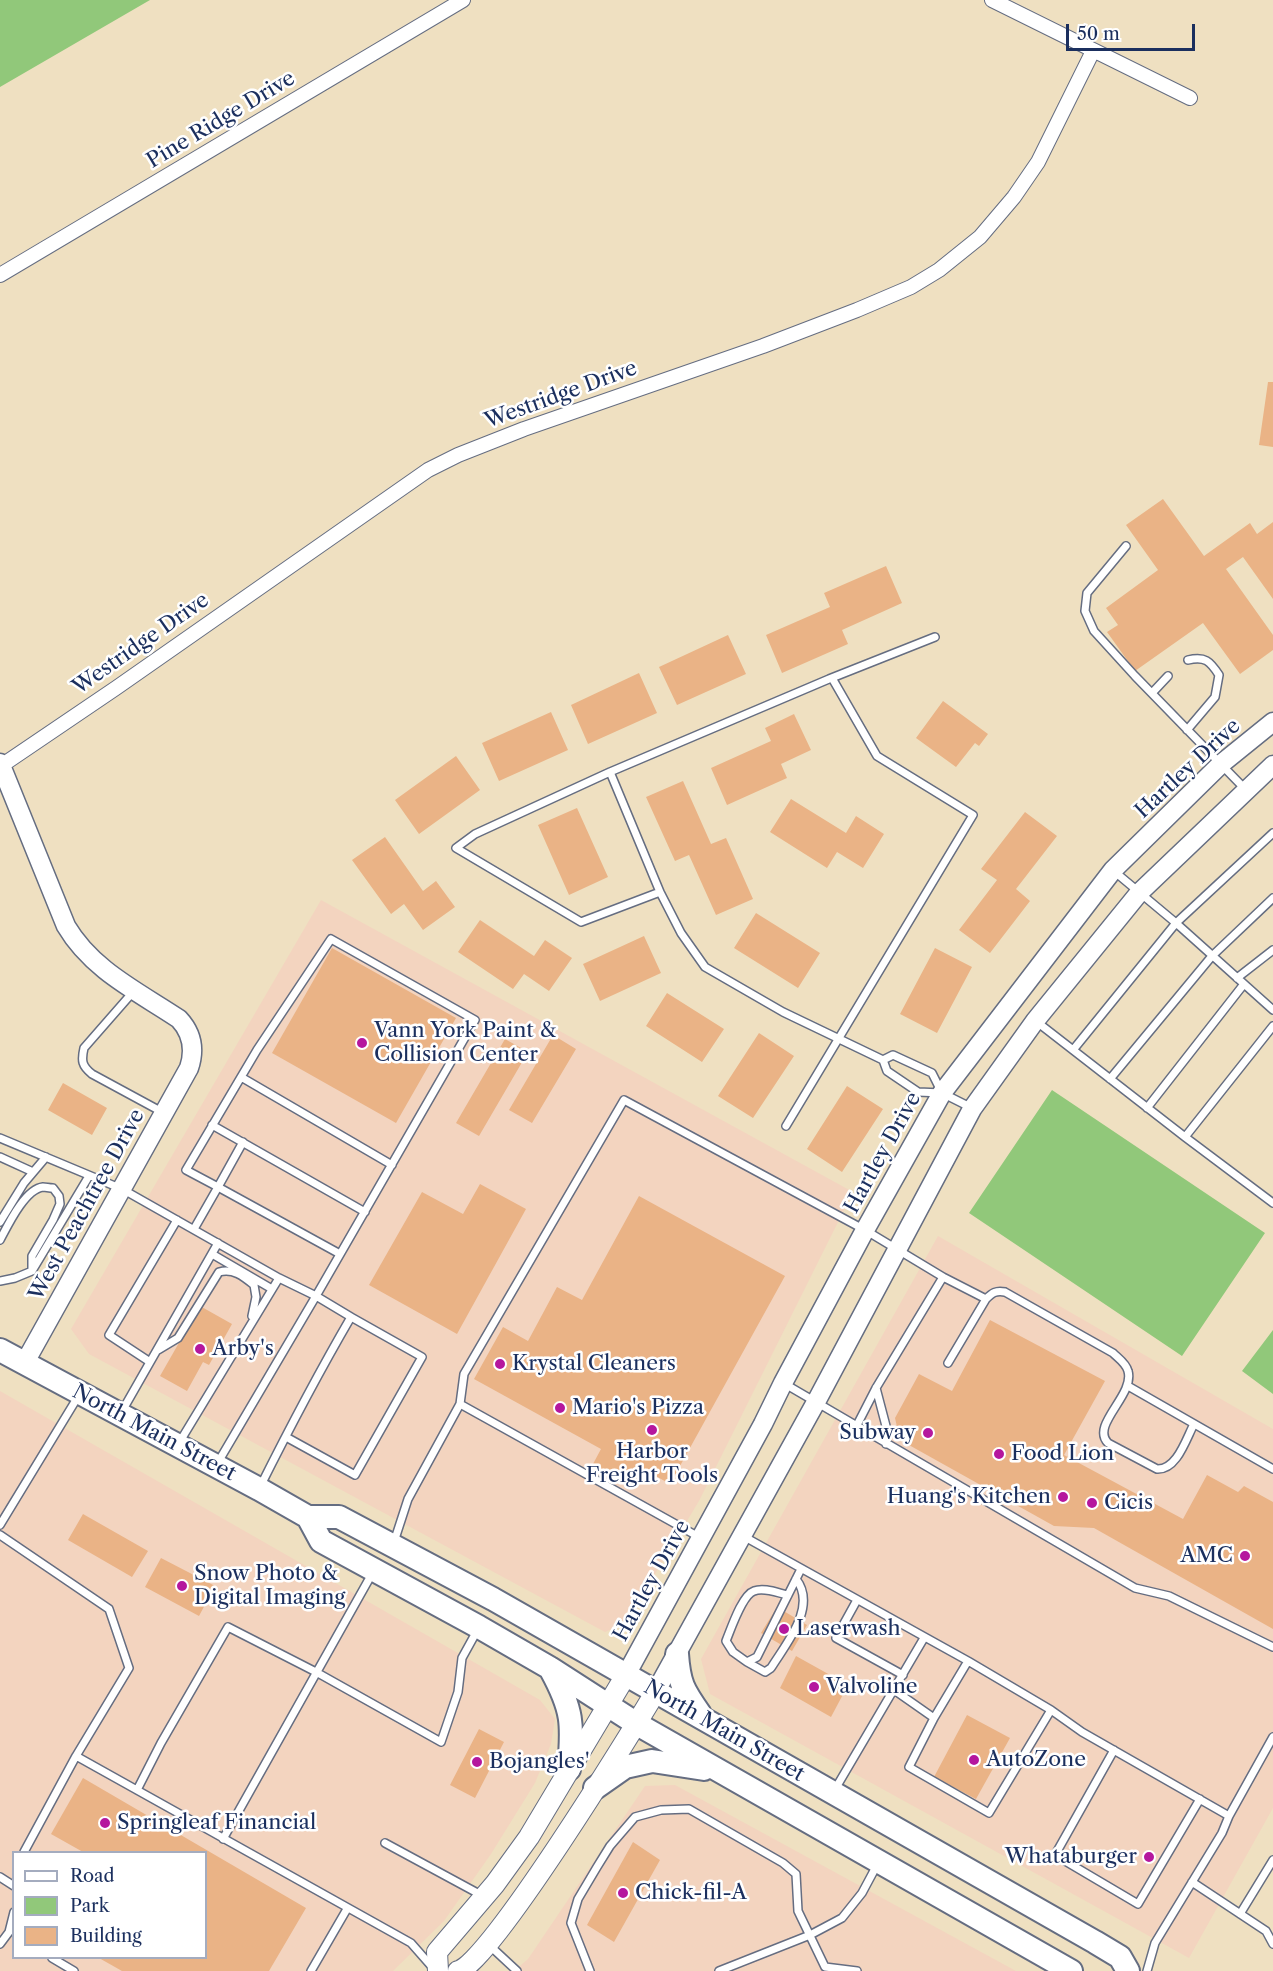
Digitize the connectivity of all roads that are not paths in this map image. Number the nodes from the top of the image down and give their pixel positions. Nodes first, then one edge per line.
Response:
1 (463, 0) edge
2 (992, 0) edge
3 (1094, 51) junction
4 (1190, 99) dead end
5 (0, 275) edge
6 (1126, 546) dead end
7 (935, 637) dead end
8 (1188, 660) dead end
9 (1168, 676) dead end
10 (832, 678) junction
11 (1152, 693) junction
12 (1273, 722) edge
13 (1187, 730) junction
14 (1, 764) edge
15 (1221, 764) junction
16 (1273, 765) edge
17 (610, 772) junction
18 (1246, 790) junction
19 (1273, 833) edge
20 (1113, 870) junction
21 (660, 892) junction
22 (1139, 893) junction
23 (1273, 898) edge
24 (1176, 923) junction
25 (1273, 950) edge
26 (1212, 956) junction
27 (1237, 978) junction
28 (1244, 984) junction
29 (134, 990) junction
30 (1273, 1010) edge
31 (1035, 1021) junction
32 (1273, 1026) edge
33 (837, 1038) junction
34 (1073, 1050) junction
35 (883, 1060) junction
36 (241, 1077) junction
37 (1110, 1079) junction
38 (942, 1093) junction
39 (972, 1108) junction
40 (1147, 1108) junction
41 (164, 1114) junction
42 (212, 1125) junction
43 (786, 1125) dead end
44 (1185, 1137) junction
45 (0, 1138) edge
46 (243, 1142) junction
47 (0, 1157) edge
48 (46, 1157) junction
49 (392, 1166) junction
50 (33, 1172) junction
51 (89, 1176) junction
52 (218, 1187) junction
53 (122, 1189) junction
54 (1273, 1203) edge
55 (365, 1212) junction
56 (177, 1220) junction
57 (0, 1222) edge
58 (194, 1229) junction
59 (866, 1230) junction
60 (0, 1240) edge
61 (218, 1243) junction
62 (898, 1250) junction
63 (212, 1254) junction
64 (340, 1254) junction
65 (32, 1270) junction
66 (943, 1277) junction
67 (279, 1278) junction
68 (0, 1281) edge
69 (272, 1289) junction
70 (316, 1296) junction
71 (986, 1299) junction
72 (351, 1317) junction
73 (250, 1324) junction
74 (0, 1350) edge
75 (157, 1351) junction
76 (150, 1362) junction
77 (948, 1363) dead end
78 (24, 1364) junction
79 (783, 1383) junction
80 (1128, 1386) junction
81 (876, 1388) junction
82 (80, 1393) junction
83 (816, 1402) junction
84 (460, 1404) junction
85 (120, 1415) junction
86 (1194, 1424) junction
87 (856, 1427) junction
88 (285, 1437) junction
89 (886, 1444) junction
90 (177, 1445) junction
91 (216, 1466) junction
92 (1273, 1468) edge
93 (259, 1489) junction
94 (308, 1517) junction
95 (0, 1525) edge
96 (0, 1535) edge
97 (743, 1536) junction
98 (701, 1539) junction
99 (393, 1545) junction
100 (368, 1566) junction
101 (801, 1569) junction
102 (796, 1579) junction
103 (788, 1595) junction
104 (857, 1600) junction
105 (479, 1627) junction
106 (924, 1638) junction
107 (1273, 1647) edge
108 (677, 1654) junction
109 (968, 1661) junction
110 (747, 1662) junction
111 (550, 1668) junction
112 (316, 1672) junction
113 (626, 1675) junction
114 (903, 1675) junction
115 (894, 1690) junction
116 (656, 1691) junction
117 (608, 1704) junction
118 (1051, 1710) junction
119 (702, 1718) junction
120 (934, 1718) junction
121 (637, 1724) junction
122 (1273, 1737) edge
123 (1114, 1750) junction
124 (76, 1756) junction
125 (569, 1768) junction
126 (723, 1773) junction
127 (595, 1788) junction
128 (137, 1790) junction
129 (833, 1793) junction
130 (1200, 1799) junction
131 (1229, 1816) junction
132 (224, 1839) junction
133 (385, 1842) dead end
134 (25, 1851) edge
135 (1273, 1860) edge
136 (878, 1863) junction
137 (1192, 1882) junction
138 (484, 1897) junction
139 (346, 1909) junction
140 (1240, 1914) junction
141 (11, 1933) edge
142 (810, 1935) junction
143 (0, 1944) edge
144 (488, 1944) junction
145 (1273, 1944) edge
146 (54, 1959) edge
147 (825, 1969) edge
148 (74, 1971) edge
149 (311, 1971) edge
150 (437, 1971) edge
151 (458, 1971) edge
152 (517, 1971) edge
153 (590, 1971) edge
154 (719, 1971) edge
155 (857, 1971) edge
156 (1071, 1971) edge
157 (1128, 1971) edge
158 (1147, 1971) edge

1 - 5 street, Pine Ridge Drive
2 - 3 street
3 - 4 street
3 - 14 street, Westridge Drive
6 - 11 lane
7 - 10 lane
8 - 13 lane
9 - 11 lane
10 - 17 lane
10 - 33 lane
11 - 13 lane
12 - 15 street, Hartley Drive
13 - 15 lane
14 - 29 street
15 - 18 lane
15 - 20 street, Hartley Drive
16 - 18 street
17 - 21 lane
17 - 21 lane
18 - 22 street
19 - 24 lane
20 - 22 lane
20 - 38 street, Hartley Drive
21 - 33 lane
22 - 24 lane
22 - 31 street
23 - 26 lane
24 - 26 lane
24 - 34 lane
25 - 27 lane
26 - 27 lane
26 - 37 lane
27 - 28 lane
28 - 30 lane
28 - 40 lane
29 - 41 street, West Peachtree Drive
29 - 41 lane
31 - 34 lane
31 - 39 street
32 - 44 lane
33 - 35 lane
33 - 43 lane
34 - 37 lane
35 - 38 lane
35 - 38 lane
36 - 42 lane
36 - 49 lane
36 - 49 lane
37 - 40 lane
38 - 39 lane
38 - 59 street, Hartley Drive
39 - 62 street
40 - 44 lane
41 - 53 street, West Peachtree Drive
42 - 46 lane
42 - 52 lane
44 - 54 lane
45 - 48 lane
46 - 52 lane
46 - 55 lane
47 - 50 lane
48 - 50 lane
48 - 51 lane
49 - 55 lane
50 - 57 lane
51 - 53 lane
51 - 65 lane
52 - 58 lane
52 - 64 lane
53 - 56 lane
53 - 78 street, West Peachtree Drive
55 - 64 lane
56 - 58 lane
56 - 76 lane
58 - 61 lane
59 - 62 lane
59 - 79 street, Hartley Drive
59 - 84 lane
60 - 65 lane
61 - 63 lane
61 - 67 lane
62 - 66 lane
62 - 83 street
63 - 69 lane
63 - 75 lane
64 - 70 lane
65 - 68 lane
66 - 71 lane
66 - 81 lane
67 - 69 lane
67 - 70 lane
69 - 73 lane
70 - 72 lane
70 - 91 lane
71 - 77 lane
71 - 80 lane
72 - 88 lane
72 - 88 lane
73 - 75 lane
73 - 90 lane
74 - 78 main road, North Main Street
75 - 76 lane
76 - 85 lane
78 - 82 main road, North Main Street
79 - 83 lane
79 - 98 street, Hartley Drive
80 - 86 lane
80 - 86 lane
81 - 87 lane
81 - 89 lane
82 - 85 main road, North Main Street
82 - 95 lane
83 - 87 lane
83 - 97 street
84 - 98 lane
84 - 99 lane
85 - 90 main road, North Main Street
86 - 92 lane
87 - 89 lane
88 - 93 lane
89 - 107 lane
90 - 91 main road, North Main Street
91 - 93 main road, North Main Street
93 - 94 main road, North Main Street
94 - 99 main road, North Main Street
94 - 100 main road, North Main Street
96 - 124 lane
97 - 101 lane
97 - 108 street
98 - 113 street, Hartley Drive
99 - 100 main road
99 - 113 main road, North Main Street
100 - 105 main road, North Main Street
100 - 112 lane
101 - 102 lane
101 - 104 lane
102 - 103 lane
102 - 110 lane
103 - 110 lane
103 - 110 lane
104 - 106 lane
104 - 114 lane
105 - 111 main road, North Main Street
105 - 112 lane
106 - 109 lane
106 - 114 lane
108 - 116 street
108 - 119 main road
109 - 118 lane
109 - 120 lane
111 - 117 main road, North Main Street
111 - 125 main road
112 - 128 lane
112 - 132 lane
113 - 116 main road, North Main Street
113 - 117 main road
114 - 115 lane
115 - 120 lane
115 - 129 lane
116 - 119 main road, North Main Street
116 - 121 main road
117 - 121 main road, North Main Street
117 - 125 main road
118 - 120 lane
118 - 123 lane
119 - 129 main road, North Main Street
121 - 126 main road, North Main Street
121 - 127 main road
122 - 131 lane
123 - 130 lane
123 - 130 lane
124 - 128 lane
124 - 134 lane
125 - 138 main road
126 - 127 main road
126 - 136 main road, North Main Street
127 - 144 main road
128 - 132 lane
129 - 157 main road, North Main Street
130 - 131 lane
131 - 137 lane
132 - 139 lane
133 - 138 lane
135 - 140 lane
136 - 142 lane
136 - 156 main road, North Main Street
137 - 140 lane
137 - 158 lane
138 - 150 main road
139 - 149 lane
139 - 150 lane
140 - 145 lane
141 - 143 lane
142 - 147 lane
142 - 153 lane
142 - 154 lane
144 - 151 main road
144 - 152 lane
146 - 148 lane
147 - 155 lane

